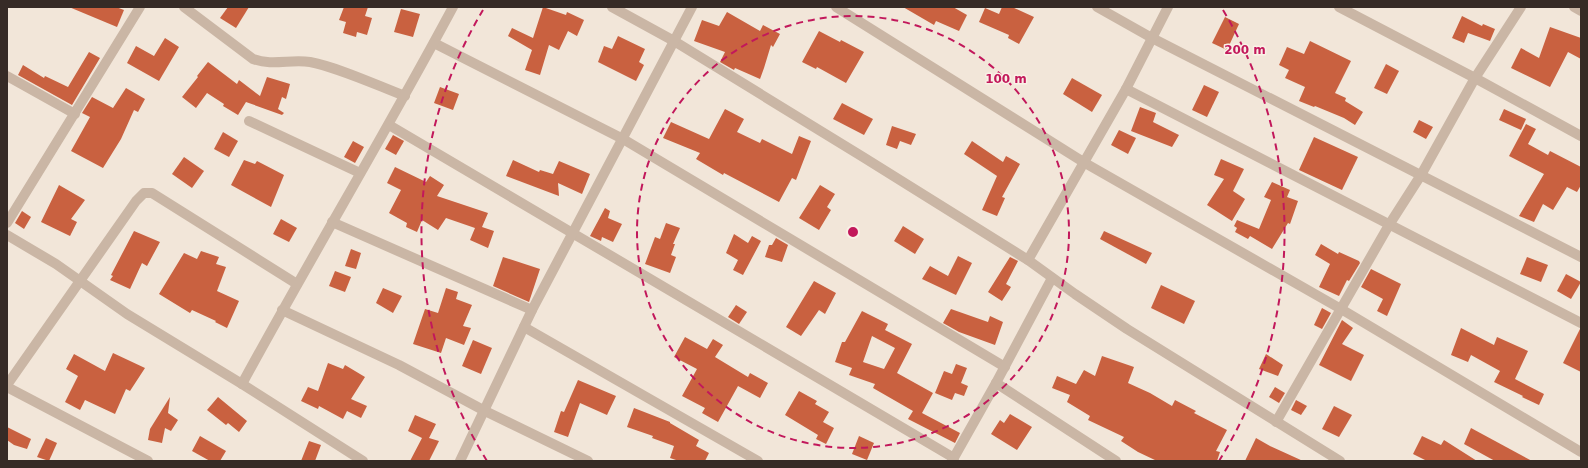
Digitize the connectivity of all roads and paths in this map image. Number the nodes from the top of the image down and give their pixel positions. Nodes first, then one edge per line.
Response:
1 (140, 7) edge
2 (184, 7) edge
3 (453, 7) edge
4 (612, 7) edge
5 (692, 7) edge
6 (836, 7) edge
7 (1097, 7) edge
8 (1168, 7) edge
9 (1339, 7) edge
10 (1521, 7) edge
11 (1574, 7) edge
12 (1581, 11) edge
13 (1152, 38) junction
14 (674, 40) junction
15 (434, 43) junction
16 (7, 76) edge
17 (1475, 78) junction
18 (1126, 89) junction
19 (405, 96) junction
20 (75, 114) junction
21 (249, 121) dead end
22 (389, 125) junction
23 (1581, 136) edge
24 (623, 139) junction
25 (1085, 162) junction
26 (360, 173) junction
27 (1421, 175) junction
28 (332, 222) junction
29 (7, 223) edge
30 (1389, 225) junction
31 (573, 232) junction
32 (7, 235) edge
33 (1581, 257) edge
34 (1028, 260) junction
35 (1052, 278) junction
36 (81, 282) junction
37 (297, 284) junction
38 (1341, 309) junction
39 (282, 310) junction
40 (532, 310) junction
41 (1581, 323) edge
42 (524, 328) junction
43 (1005, 367) junction
44 (996, 383) junction
45 (242, 384) junction
46 (7, 386) edge
47 (485, 410) junction
48 (1276, 422) junction
49 (1581, 452) edge
50 (953, 459) edge
51 (148, 461) edge
52 (363, 461) edge
53 (460, 461) edge
54 (588, 461) edge
55 (758, 461) edge
56 (1116, 461) edge
57 (1340, 461) edge

1 - 20 street
2 - 19 street
3 - 15 street
4 - 14 street
5 - 14 street
6 - 25 street
7 - 13 street
8 - 13 street
9 - 17 street
10 - 17 street
11 - 12 street
13 - 18 street
13 - 27 street
14 - 24 street
14 - 34 street
15 - 19 street
15 - 24 street
16 - 20 street
17 - 23 street
17 - 27 street
18 - 25 street
18 - 30 street
19 - 22 street
20 - 29 street
21 - 26 street
22 - 26 street
22 - 31 street
24 - 31 street
24 - 43 street
25 - 34 street
25 - 38 street
26 - 28 street
27 - 30 street
27 - 33 street
28 - 37 street
28 - 40 street
30 - 38 street
30 - 41 street
31 - 40 street
31 - 50 street
32 - 36 street
34 - 35 street
35 - 43 street
35 - 48 street
36 - 37 street
36 - 45 street
36 - 46 street
37 - 39 street
38 - 48 street
38 - 49 street
39 - 45 street
39 - 47 street
40 - 42 street
42 - 47 street
42 - 55 street
43 - 44 street
44 - 50 street
44 - 56 street
45 - 52 street
46 - 51 street
47 - 53 street
47 - 54 street
48 - 57 street

